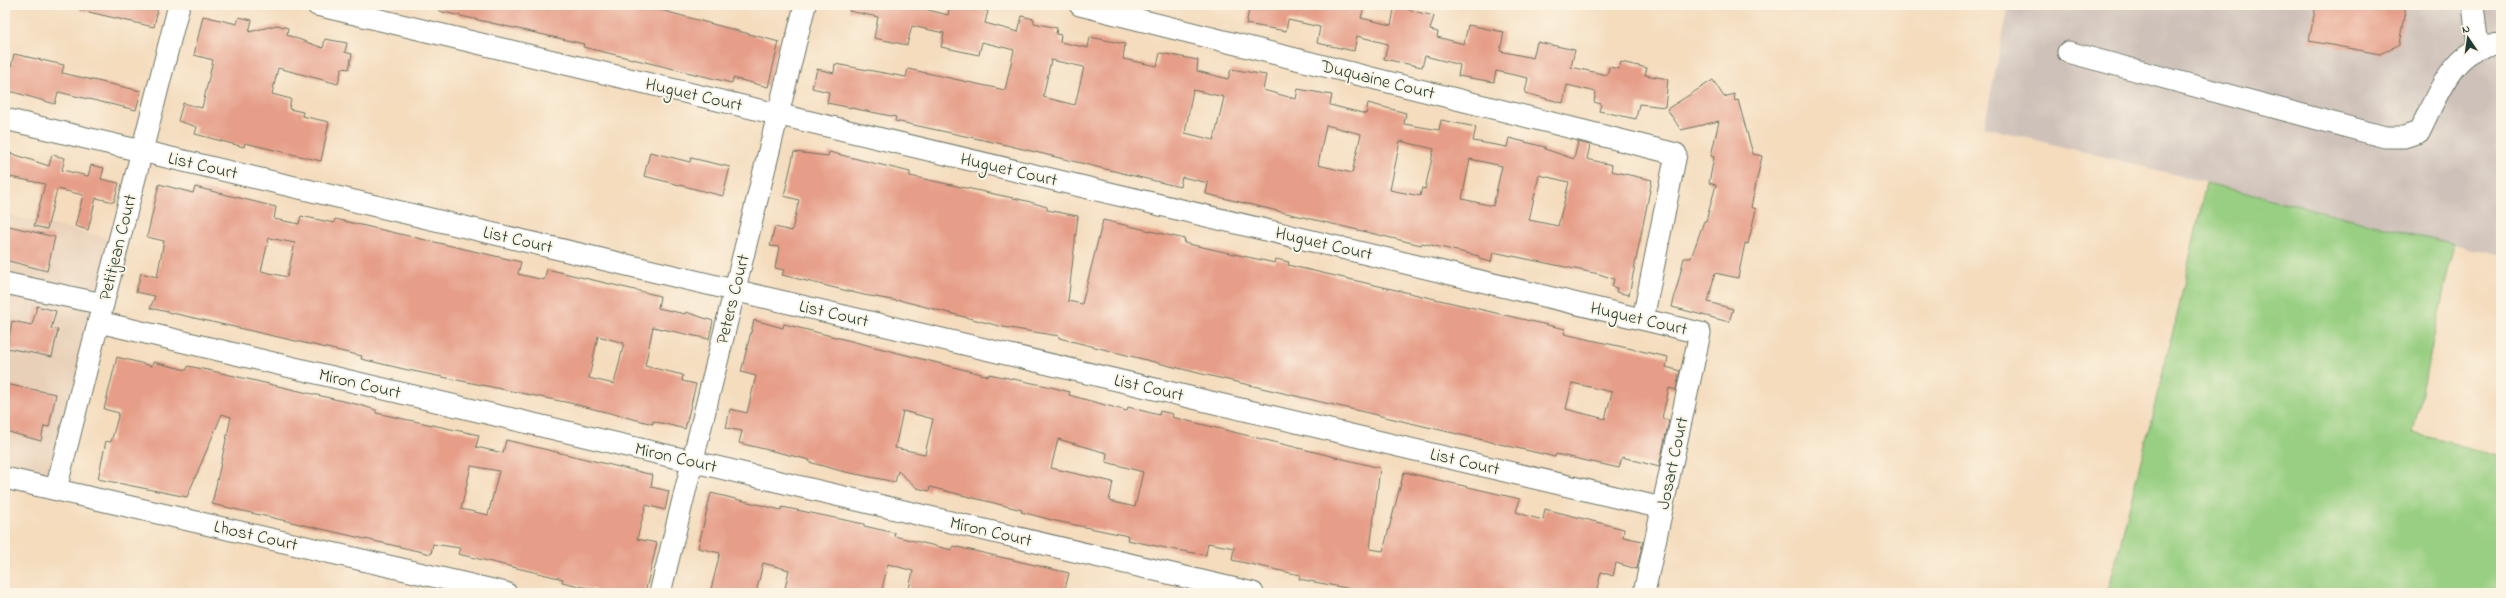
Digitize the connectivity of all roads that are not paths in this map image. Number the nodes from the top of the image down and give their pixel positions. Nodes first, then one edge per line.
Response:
1 (179, 5) edge
2 (317, 5) edge
3 (805, 5) edge
4 (1080, 5) edge
5 (2473, 5) edge
6 (2501, 46) edge
7 (2478, 47) junction
8 (2068, 52) dead end
9 (778, 114) junction
10 (5, 119) edge
11 (142, 151) junction
12 (5, 283) edge
13 (734, 290) junction
14 (101, 313) junction
15 (1643, 319) junction
16 (1700, 333) joint
17 (692, 461) junction
18 (5, 478) edge
19 (56, 490) junction
20 (1662, 508) junction
21 (506, 593) edge
22 (660, 593) edge
23 (1253, 593) edge
24 (1644, 593) edge

1 - 11 street, Petitjean Court
2 - 9 street, Huguet Court
3 - 9 street, Peters Court
4 - 15 street, Duquaine Court
5 - 7 street
6 - 7 street
7 - 8 street
9 - 13 street, Peters Court
9 - 15 street, Huguet Court
10 - 11 street, List Court
11 - 13 street, List Court
11 - 14 street, Petitjean Court
12 - 14 street, Miron Court
13 - 17 street, Peters Court
13 - 20 street, List Court
14 - 17 street, Miron Court
14 - 19 street, Petitjean Court
15 - 16 street, Huguet Court
16 - 20 street, Josart Court
17 - 22 street, Peters Court
17 - 23 street, Miron Court
18 - 19 street, Lhost Court
19 - 21 street, Lhost Court
20 - 24 street, Josart Court

